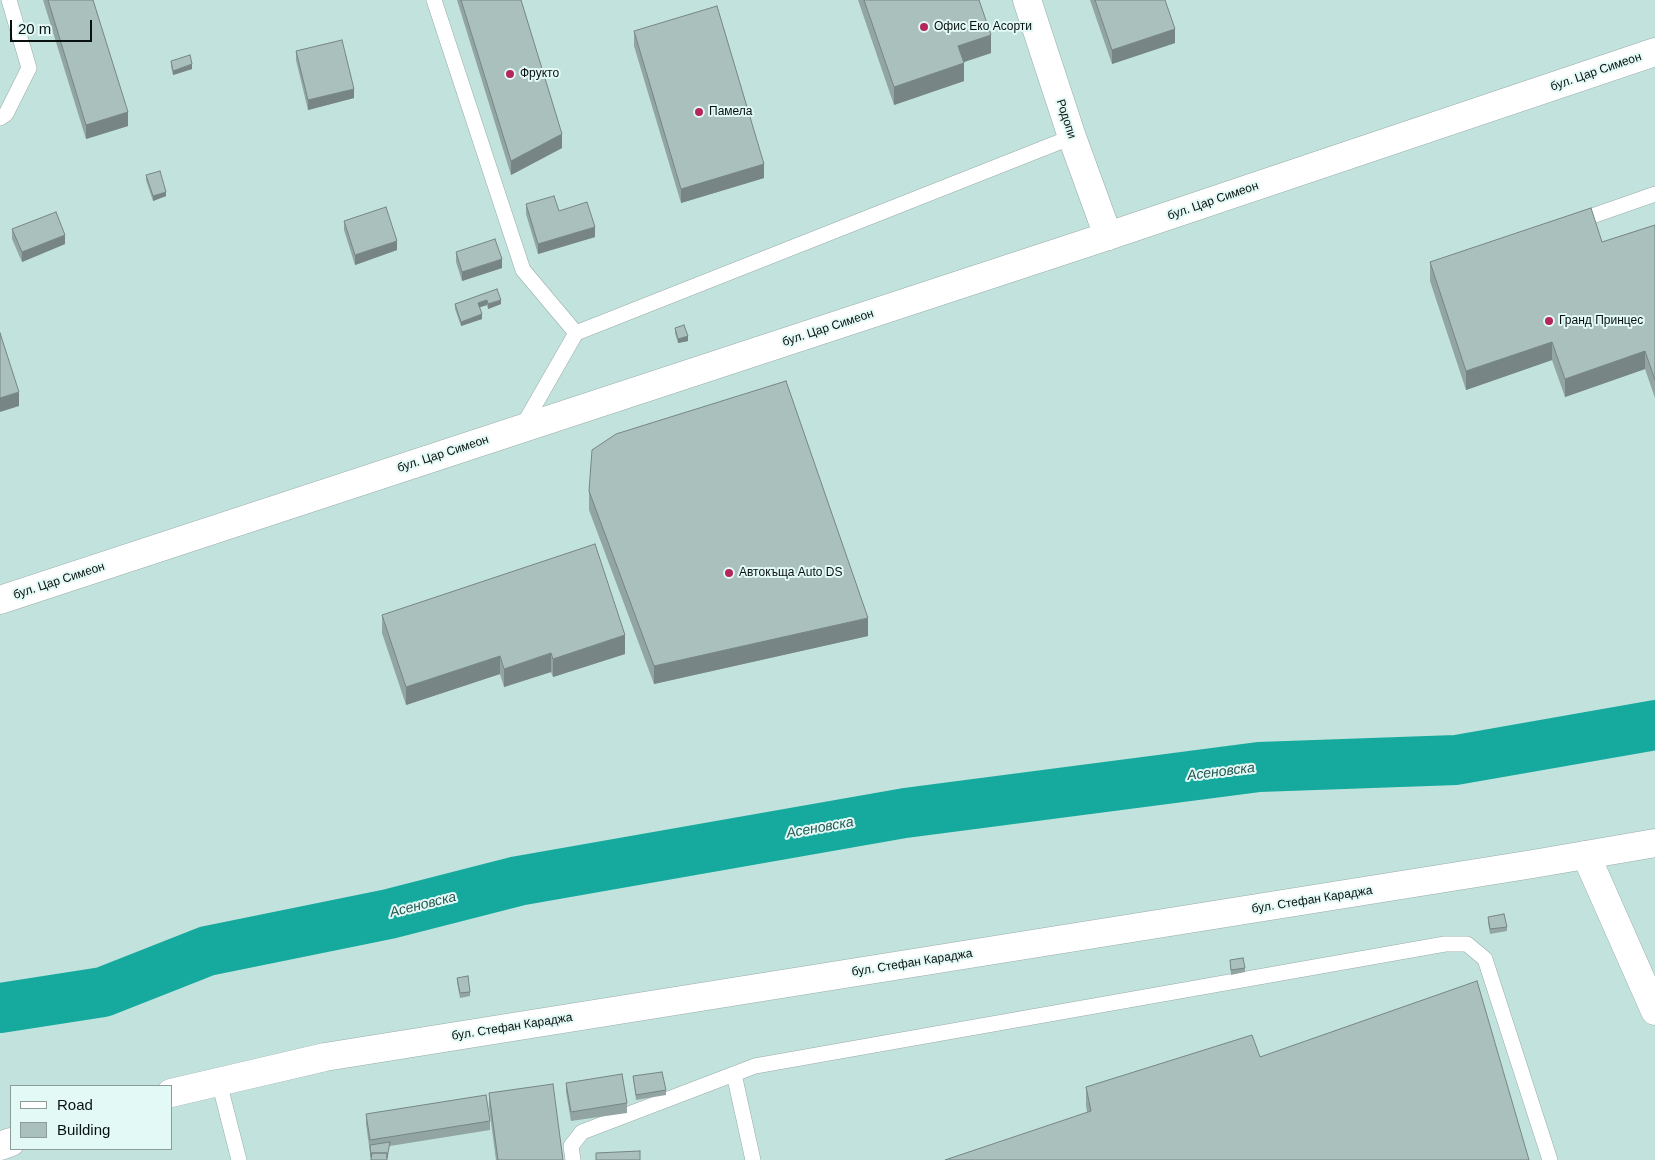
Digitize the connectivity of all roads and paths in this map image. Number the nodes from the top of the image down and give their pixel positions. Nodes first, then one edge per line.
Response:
1 (10, 0) edge
2 (434, 0) edge
3 (1027, 0) edge
4 (1655, 52) edge
5 (0, 118) edge
6 (1072, 137) junction
7 (1655, 194) edge
8 (1564, 225) edge
9 (1108, 236) junction
10 (576, 333) junction
11 (522, 429) junction
12 (0, 600) edge
13 (1655, 843) edge
14 (1586, 855) junction
15 (1655, 1011) edge
16 (734, 1074) junction
17 (219, 1082) junction
18 (172, 1093) edge
19 (239, 1160) edge
20 (573, 1160) edge
21 (753, 1160) edge
22 (1550, 1160) edge

1 - 5 lane
2 - 10 lane
3 - 6 main road, Родопи
4 - 9 main road, бул. Цар Симеон
6 - 9 main road, Родопи
6 - 10 lane
7 - 8 lane
9 - 11 main road, бул. Цар Симеон
10 - 11 lane
11 - 12 main road, бул. Цар Симеон
13 - 14 main road, бул. Стефан Караджа
14 - 15 main road
14 - 17 main road, бул. Стефан Караджа
16 - 20 lane
16 - 21 lane
16 - 22 lane
17 - 18 main road, бул. Стефан Караджа
17 - 19 lane

